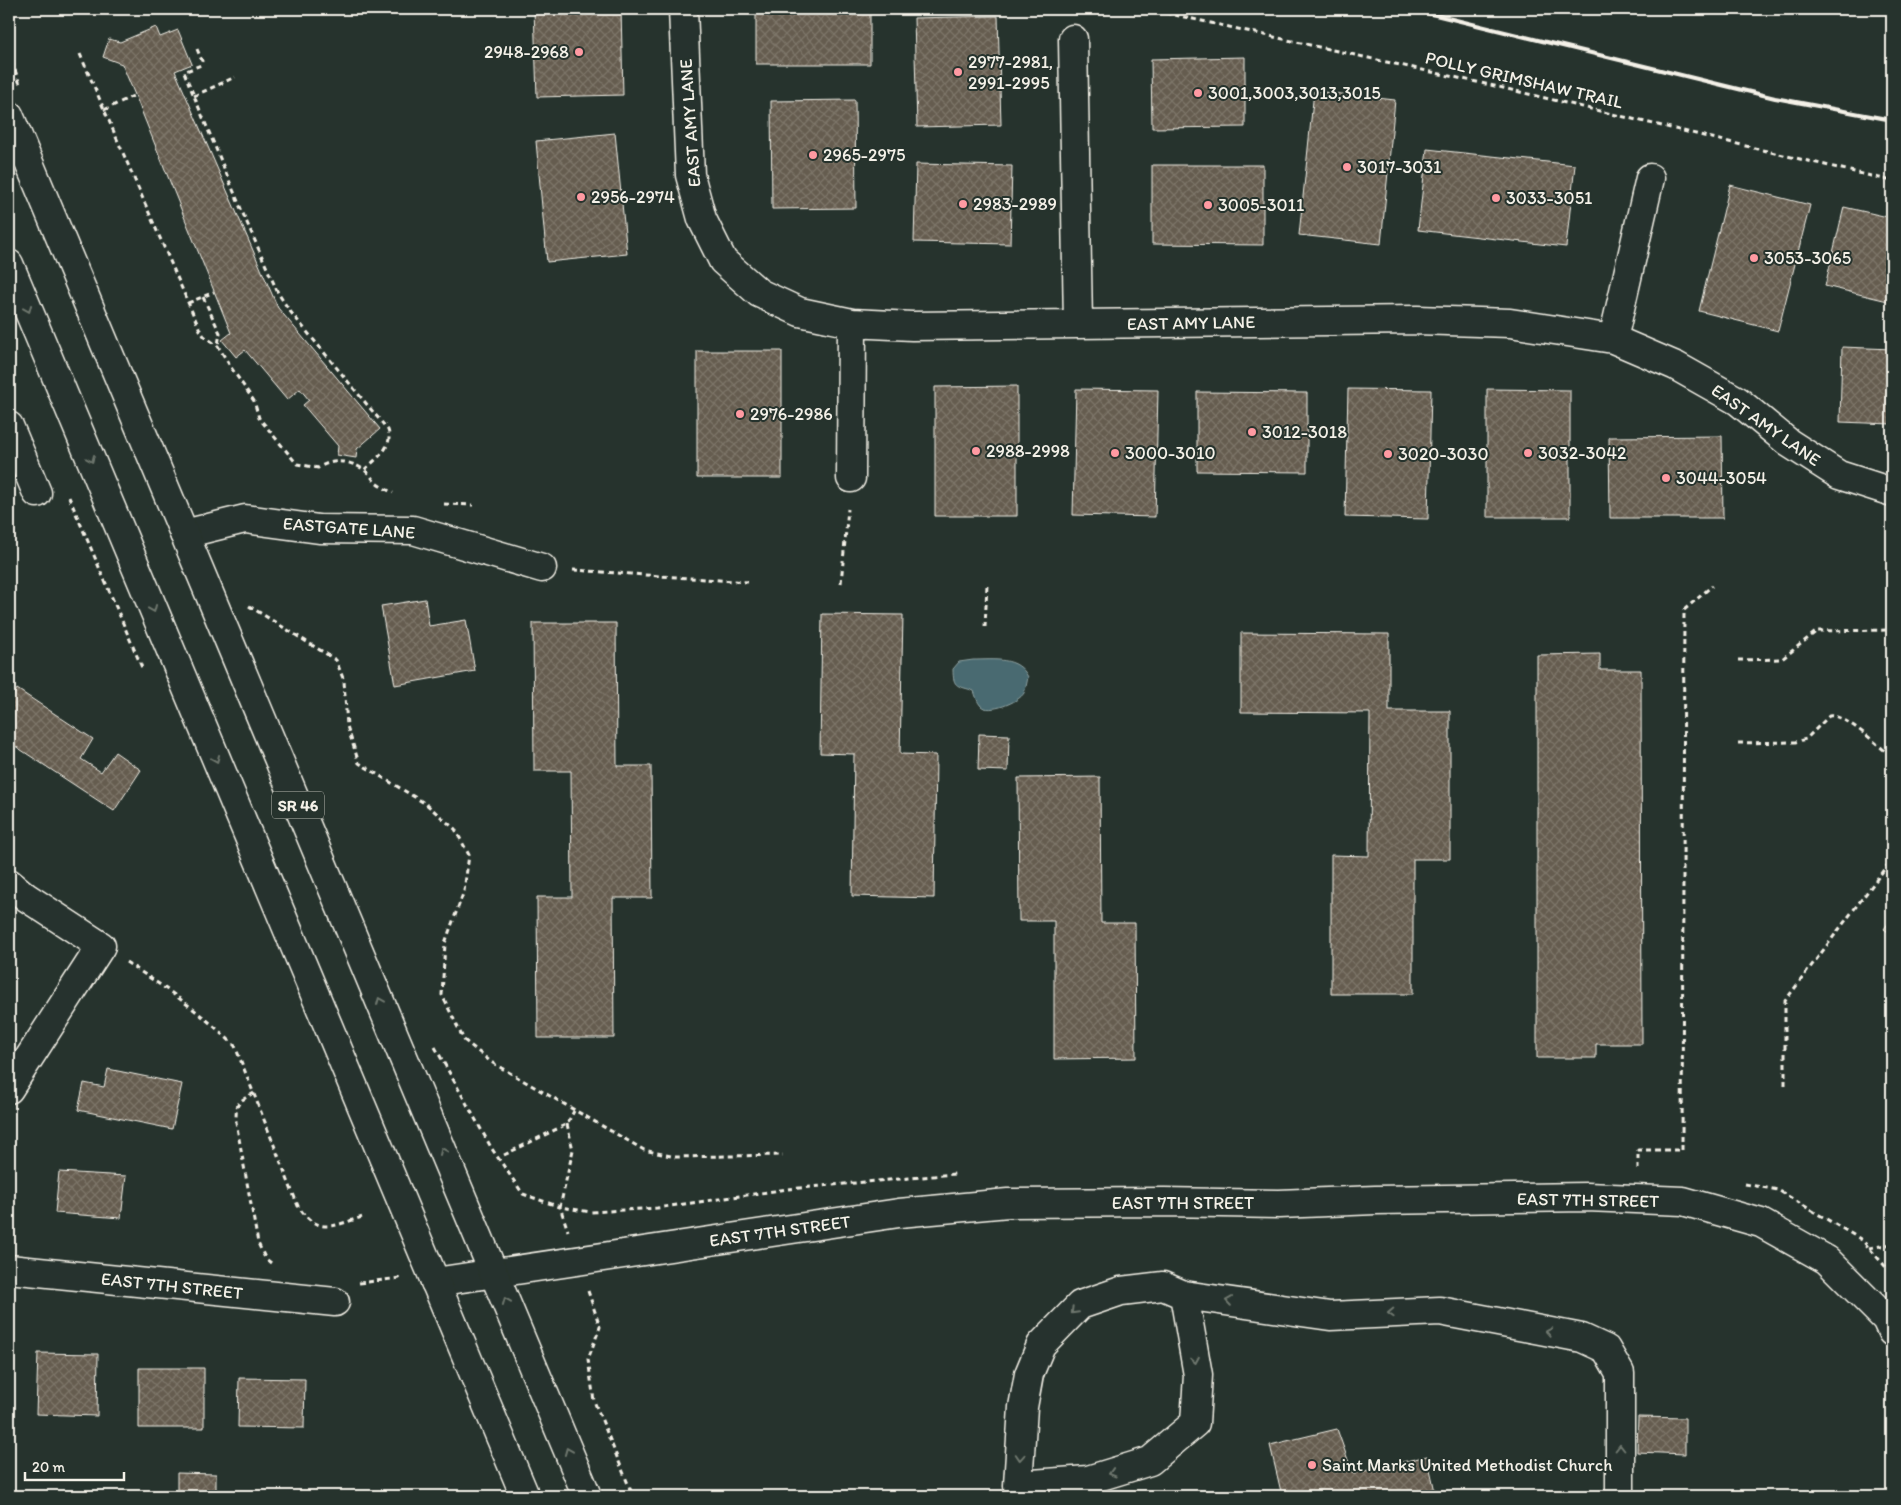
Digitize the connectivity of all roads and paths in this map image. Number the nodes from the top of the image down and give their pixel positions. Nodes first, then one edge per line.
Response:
1 (683, 9) edge
2 (1148, 9) edge
3 (1073, 39) dead end
4 (197, 49) dead end
5 (80, 54) dead end
6 (235, 77) dead end
7 (135, 95) dead end
8 (194, 96) junction
9 (104, 110) junction
10 (9, 115) edge
11 (1650, 178) dead end
12 (1892, 181) edge
13 (9, 264) edge
14 (214, 292) dead end
15 (203, 296) junction
16 (188, 303) junction
17 (852, 323) junction
18 (1078, 324) junction
19 (1613, 339) junction
20 (218, 346) junction
21 (9, 426) edge
22 (364, 470) junction
23 (851, 478) joint
24 (1892, 492) edge
25 (37, 493) dead end
26 (393, 493) dead end
27 (441, 504) dead end
28 (473, 505) dead end
29 (184, 534) junction
30 (542, 568) joint
31 (748, 582) dead end
32 (841, 583) dead end
33 (987, 585) dead end
34 (1712, 586) dead end
35 (248, 612) dead end
36 (985, 627) dead end
37 (1892, 630) edge
38 (1738, 660) dead end
39 (1738, 743) dead end
40 (1892, 757) edge
41 (1892, 859) edge
42 (9, 883) edge
43 (101, 946) junction
44 (432, 1041) dead end
45 (1786, 1085) dead end
46 (9, 1089) edge
47 (254, 1092) junction
48 (574, 1111) junction
49 (567, 1124) junction
50 (504, 1155) dead end
51 (783, 1155) dead end
52 (1638, 1170) dead end
53 (788, 1189) dead end
54 (560, 1207) junction
55 (366, 1216) dead end
56 (1892, 1244) edge
57 (1869, 1248) dead end
58 (578, 1261) junction
59 (275, 1266) dead end
60 (9, 1269) edge
61 (494, 1273) junction
62 (401, 1278) dead end
63 (435, 1282) junction
64 (358, 1283) dead end
65 (1184, 1295) junction
66 (334, 1302) dead end
67 (1892, 1332) edge
68 (1019, 1491) edge
69 (525, 1496) edge
70 (586, 1496) edge
71 (633, 1496) edge
72 (1620, 1496) edge

1 - 17 main road, EAST AMY LANE
2 - 12 path, POLLY GRIMSHAW TRAIL
3 - 18 main road
4 - 8 path
5 - 9 path
6 - 8 path
7 - 9 path
8 - 22 path
9 - 16 path
10 - 29 main road, SR 46
11 - 19 main road
13 -> 63 main road
14 - 15 path
15 - 16 path
15 - 20 path
16 - 20 path
17 - 18 main road, EAST AMY LANE
17 - 23 main road
18 - 19 main road, EAST AMY LANE
19 - 24 main road, EAST AMY LANE
20 - 22 path
21 - 25 main road
22 - 26 path
23 - 32 path
27 - 28 path
29 - 30 main road, EASTGATE LANE
61 -> 29 main road, SR 46
30 - 31 path
33 - 36 path
34 - 52 path
35 - 48 path
37 - 38 path
39 - 40 path
41 - 45 path
42 - 43 main road
43 - 46 main road
43 - 47 path
44 - 54 path
47 - 55 path
47 - 59 path
48 - 49 path
48 - 51 path
49 - 50 path
49 - 54 path
53 - 54 path
54 - 58 path
56 - 57 path
58 - 61 main road, EAST 7TH STREET
58 - 67 main road, EAST 7TH STREET
58 - 71 path
60 - 66 main road, EAST 7TH STREET
61 - 63 main road, EAST 7TH STREET
70 -> 61 main road, SR 46
62 - 64 path
63 - 69 main road
65 -> 68 main road
65 -> 68 main road
72 -> 65 main road

